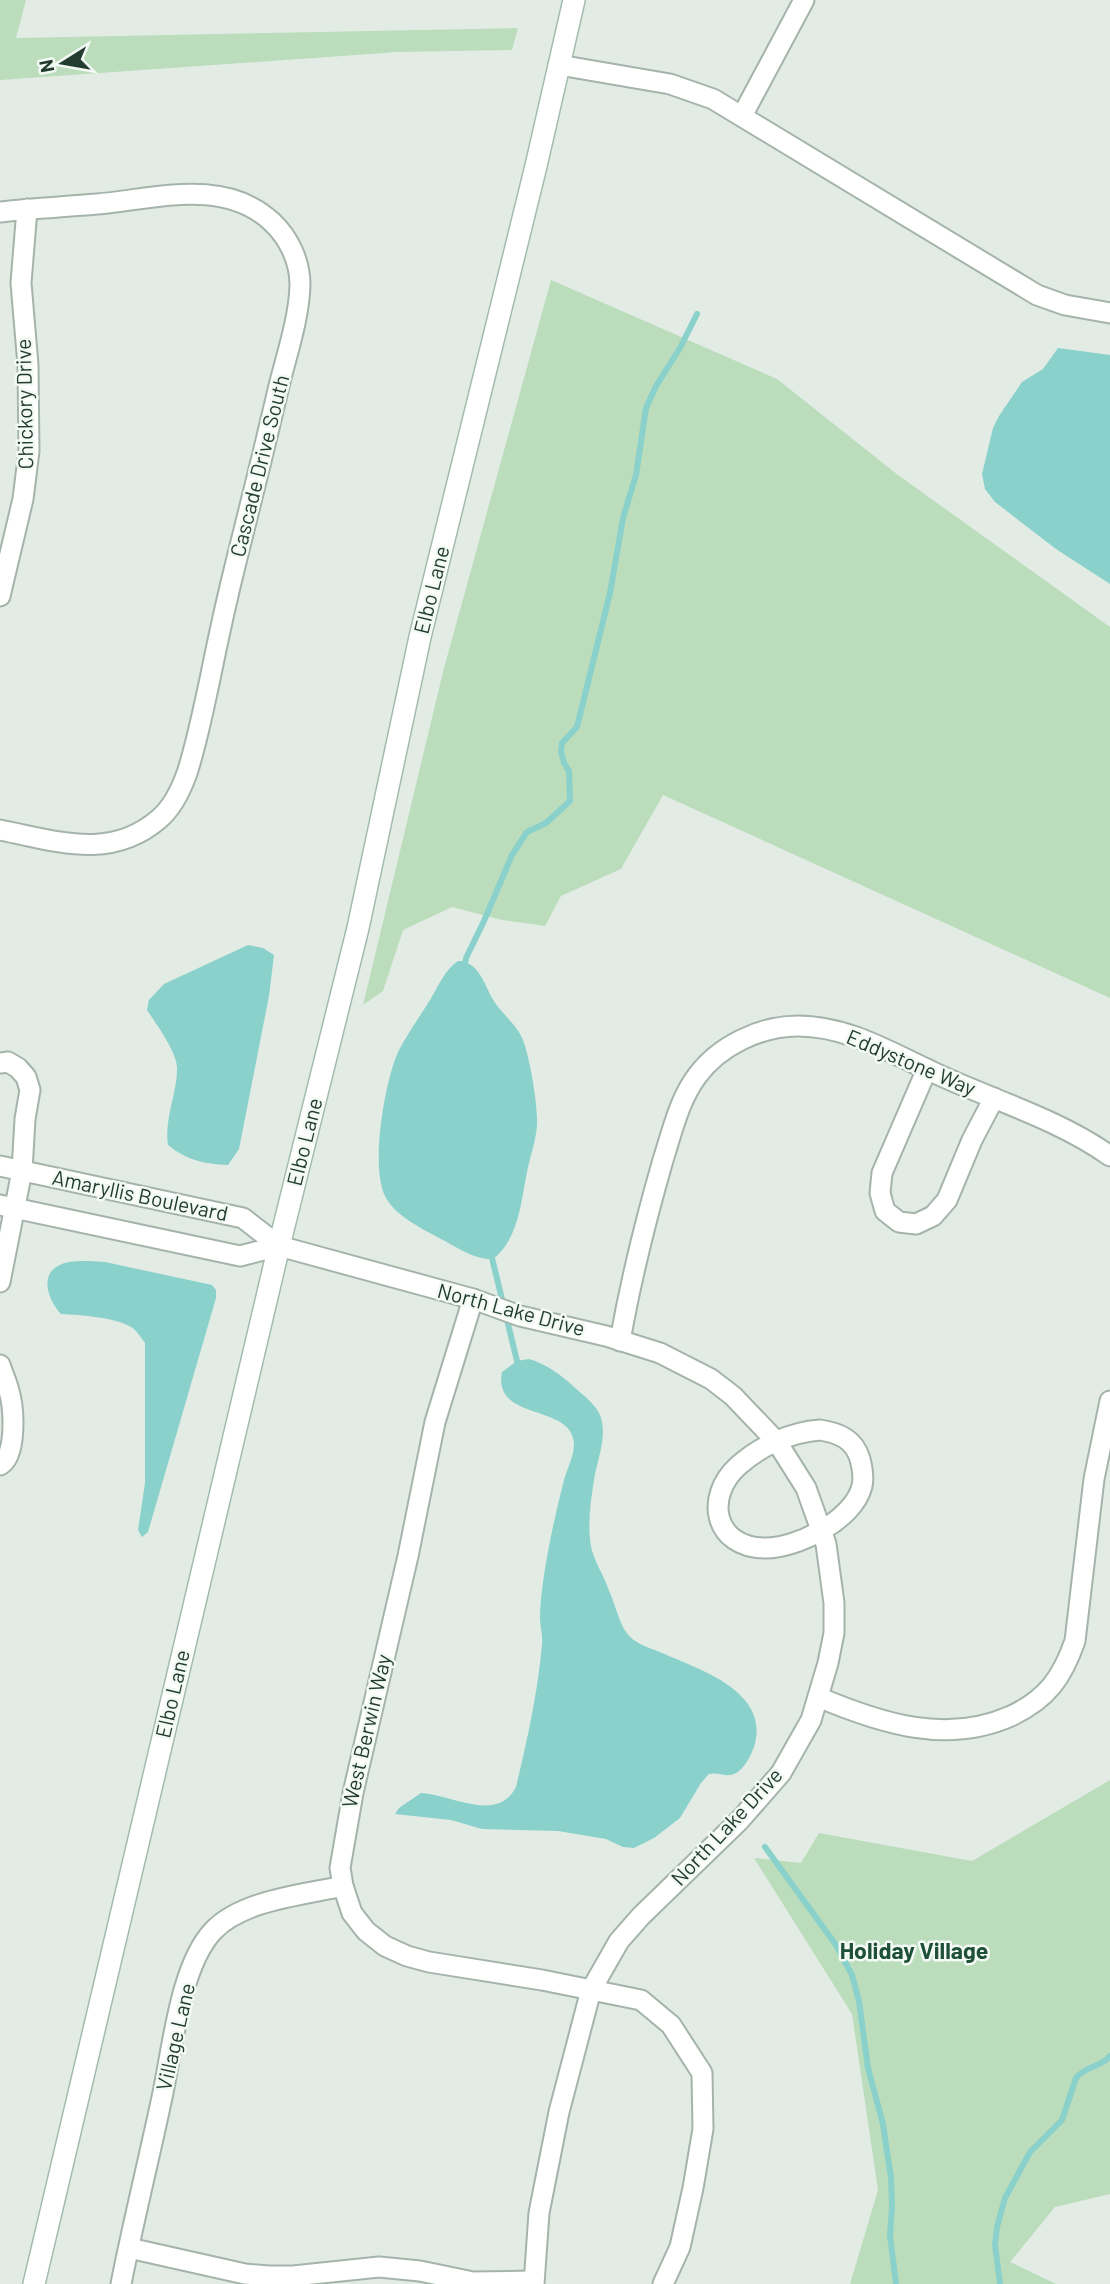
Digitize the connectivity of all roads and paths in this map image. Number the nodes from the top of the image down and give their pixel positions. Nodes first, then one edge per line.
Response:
1 (573, 0) edge
2 (804, 0) edge
3 (559, 65) junction
4 (741, 116) junction
5 (27, 209) junction
6 (0, 212) edge
7 (1110, 313) edge
8 (0, 596) edge
9 (0, 830) edge
10 (0, 1063) edge
11 (927, 1069) junction
12 (994, 1098) junction
13 (1110, 1156) edge
14 (0, 1166) edge
15 (22, 1171) junction
16 (7, 1207) edge
17 (279, 1246) junction
18 (0, 1282) edge
19 (472, 1299) junction
20 (620, 1340) junction
21 (0, 1365) edge
22 (1110, 1401) edge
23 (777, 1442) junction
24 (0, 1465) edge
25 (822, 1530) junction
26 (818, 1697) junction
27 (343, 1886) junction
28 (591, 1990) junction
29 (129, 2248) junction
30 (533, 2283) edge
31 (34, 2284) edge
32 (121, 2284) edge
33 (663, 2284) edge

1 - 3 street, Elbo Lane
2 - 4 street
3 - 4 street
3 - 17 street, Elbo Lane
4 - 7 street
5 - 6 street, Cascade Drive South
5 - 8 street, Chickory Drive
5 - 9 street, Cascade Drive South
10 - 15 street
11 - 12 street, Eddystone Way
11 - 12 street
11 - 20 street, Eddystone Way
12 - 13 street, Eddystone Way
14 - 15 street, Amaryllis Boulevard
15 - 16 street
15 - 17 street, Amaryllis Boulevard
16 - 17 street, Amaryllis Boulevard
16 - 18 street
17 - 19 street, North Lake Drive
17 - 31 street, Elbo Lane
19 - 20 street, North Lake Drive
19 - 27 street, West Berwin Way
20 - 23 street, North Lake Drive
21 - 24 street
22 - 26 street
23 - 25 street, North Lake Drive
23 - 25 street
23 - 25 street
25 - 26 street, North Lake Drive
26 - 28 street, North Lake Drive
27 - 28 street, West Berwin Way
27 - 29 street, Village Lane
28 - 30 street, North Lake Drive
28 - 33 street, West Berwin Way
29 - 30 street
29 - 32 street, Village Lane

